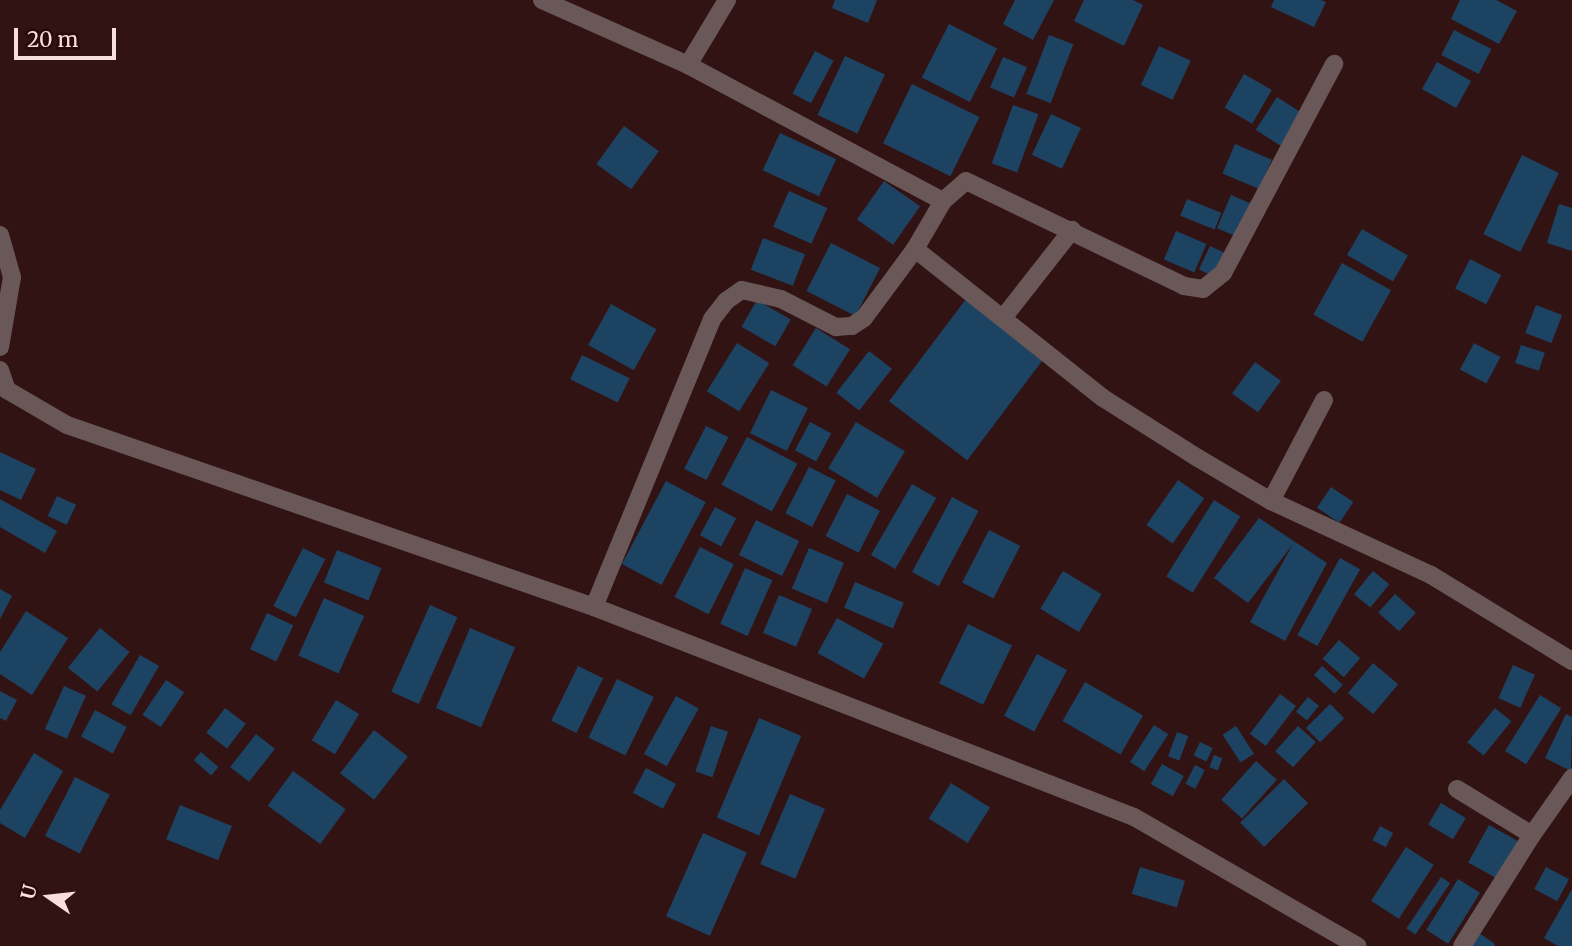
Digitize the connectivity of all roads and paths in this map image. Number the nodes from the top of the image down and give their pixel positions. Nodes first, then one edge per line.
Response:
1 (542, 0) edge
2 (727, 0) edge
3 (1334, 64) dead end
4 (688, 65) junction
5 (943, 201) junction
6 (1072, 230) junction
7 (0, 235) edge
8 (915, 249) junction
9 (1003, 318) junction
10 (0, 347) edge
11 (0, 370) edge
12 (1324, 400) dead end
13 (1271, 500) junction
14 (594, 607) junction
15 (1572, 661) edge
16 (1572, 778) edge
17 (1457, 789) dead end
18 (1532, 835) junction
19 (1357, 946) edge
20 (1462, 946) edge

1 - 4 street
2 - 4 street
3 - 6 street
4 - 5 street
5 - 6 street
5 - 8 street
6 - 9 street
7 - 10 street
8 - 9 street
8 - 14 street
9 - 13 street
11 - 14 street
12 - 13 street
13 - 15 street
14 - 19 street
16 - 18 street
17 - 18 street
18 - 20 street

